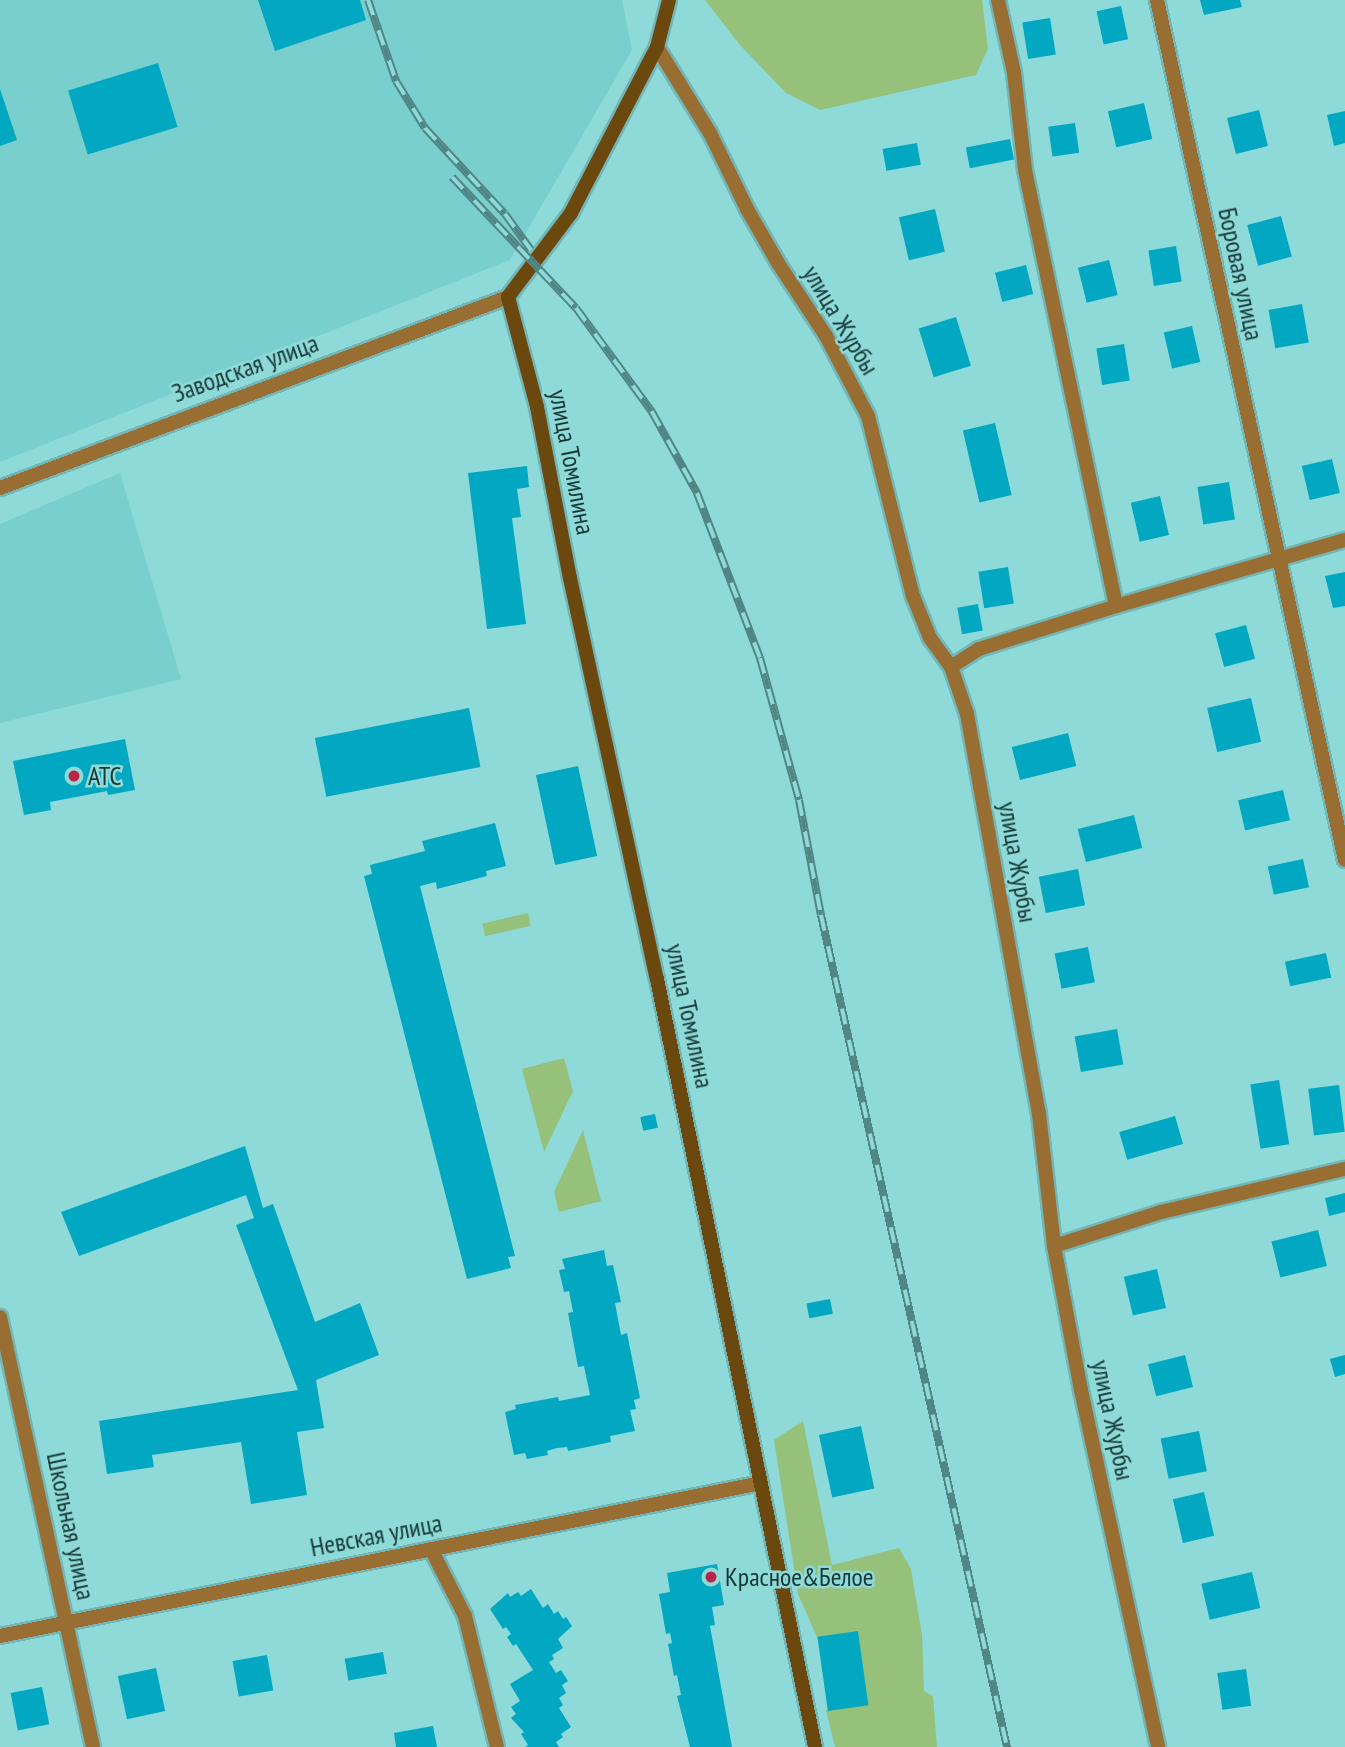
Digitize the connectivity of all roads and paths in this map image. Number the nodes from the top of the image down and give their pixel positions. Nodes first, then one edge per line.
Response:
1 (669, 0) edge
2 (998, 0) edge
3 (1157, 0) edge
4 (657, 47) junction
5 (508, 297) junction
6 (0, 488) edge
7 (1345, 540) edge
8 (1278, 558) junction
9 (1115, 606) junction
10 (951, 667) junction
11 (1345, 860) edge
12 (1345, 1168) edge
13 (1054, 1246) junction
14 (0, 1317) edge
15 (761, 1483) junction
16 (431, 1549) junction
17 (66, 1621) junction
18 (0, 1636) edge
19 (93, 1747) edge
20 (497, 1747) edge
21 (815, 1747) edge
22 (1158, 1747) edge

1 - 4 street
2 - 9 street
3 - 8 street, Боровая улица
4 - 5 street
4 - 10 street, улица Журбы
5 - 6 street, Заводская улица
5 - 15 street, улица Томилина
7 - 8 street
8 - 9 street
8 - 11 street, Боровая улица
9 - 10 street
10 - 13 street, улица Журбы
12 - 13 street
13 - 22 street, улица Журбы
14 - 17 street, Школьная улица
15 - 16 street, Невская улица
15 - 21 street, улица Томилина
16 - 17 street, Невская улица
16 - 20 street
17 - 18 street, Невская улица
17 - 19 street, Школьная улица

